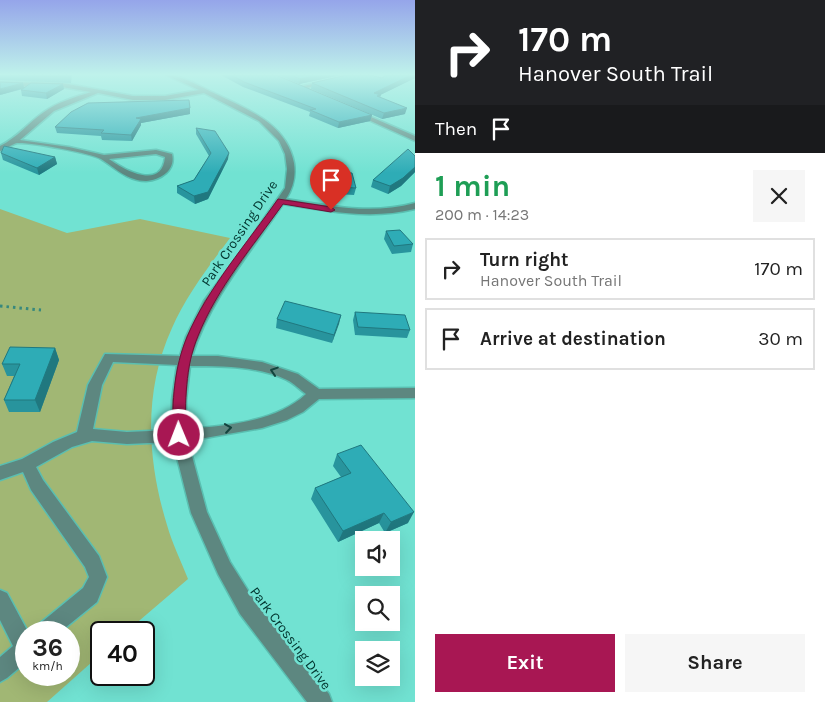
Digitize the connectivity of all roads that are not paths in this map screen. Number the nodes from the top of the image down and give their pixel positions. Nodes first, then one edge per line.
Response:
1 (56, 108) edge
2 (240, 108) edge
3 (351, 110) edge
4 (415, 139) edge
5 (16, 141) junction
6 (0, 149) edge
7 (103, 157) junction
8 (281, 201) junction
9 (415, 206) edge
10 (185, 361) junction
11 (415, 393) edge
12 (316, 394) junction
13 (179, 435) junction
14 (84, 437) junction
15 (26, 464) junction
16 (0, 473) edge
17 (0, 600) edge
18 (58, 621) edge
19 (15, 628) edge
20 (15, 658) edge
21 (0, 671) edge
22 (321, 702) edge

1 - 5 street
2 - 8 street, Park Crossing Drive
3 - 4 street
5 - 6 street
5 - 7 street
7 - 7 street
8 - 9 street
8 - 10 street, Park Crossing Drive
12 -> 10 street
10 - 13 street, Park Crossing Drive
10 - 14 street
11 - 12 street
13 -> 12 street
13 - 14 street
13 - 22 street, Park Crossing Drive
14 - 15 street
15 - 16 street
15 - 18 street
17 - 19 street
20 - 21 street

